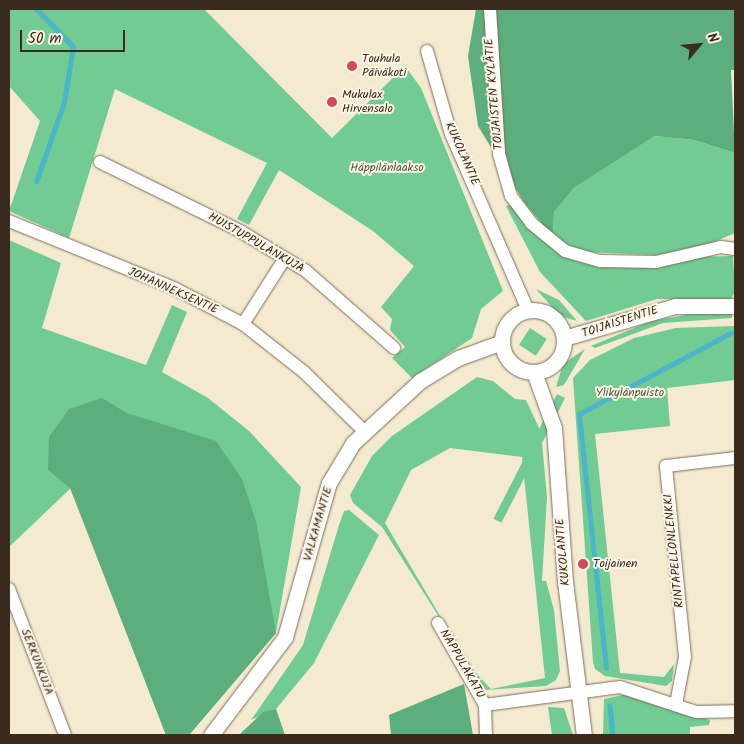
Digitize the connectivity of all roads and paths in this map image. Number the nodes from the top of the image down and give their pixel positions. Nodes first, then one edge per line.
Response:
1 (490, 9) edge
2 (427, 51) dead end
3 (100, 162) dead end
4 (9, 221) edge
5 (735, 249) edge
6 (285, 258) junction
7 (735, 306) edge
8 (528, 310) junction
9 (243, 324) junction
10 (564, 338) junction
11 (502, 342) junction
12 (394, 348) dead end
13 (534, 372) junction
14 (363, 430) junction
15 (735, 458) edge
16 (9, 588) edge
17 (438, 624) dead end
18 (578, 692) junction
19 (676, 704) junction
20 (485, 705) junction
21 (735, 711) edge
22 (65, 735) edge
23 (211, 735) edge
24 (486, 735) edge
25 (584, 735) edge

1 - 5 street, TOIJAISTEN KYLÄTIE
2 - 8 street, KUKOLANTIE
3 - 6 street, HUISTUPPULANKUJA
4 - 9 street, JOHANNEKSENTIE
6 - 9 street
6 - 12 street, HUISTUPPULANKUJA
7 - 10 street, TOIJAISTENTIE
8 - 10 street
8 - 11 street
9 - 14 street, JOHANNEKSENTIE
10 - 13 street
11 - 13 street
11 - 14 street, VALKAMANTIE
13 - 18 street, KUKOLANTIE
14 - 23 street, VALKAMANTIE
15 - 19 street, RINTAPELLONLENKKI
16 - 22 street, SERKUNKUJA
17 - 20 street, NAPPULAKATU
18 - 19 street, NAPPULAKATU
18 - 20 street, NAPPULAKATU
18 - 25 street, KUKOLANTIE
19 - 21 street, NAPPULAKATU
20 - 24 street, NAPPULAKATU

